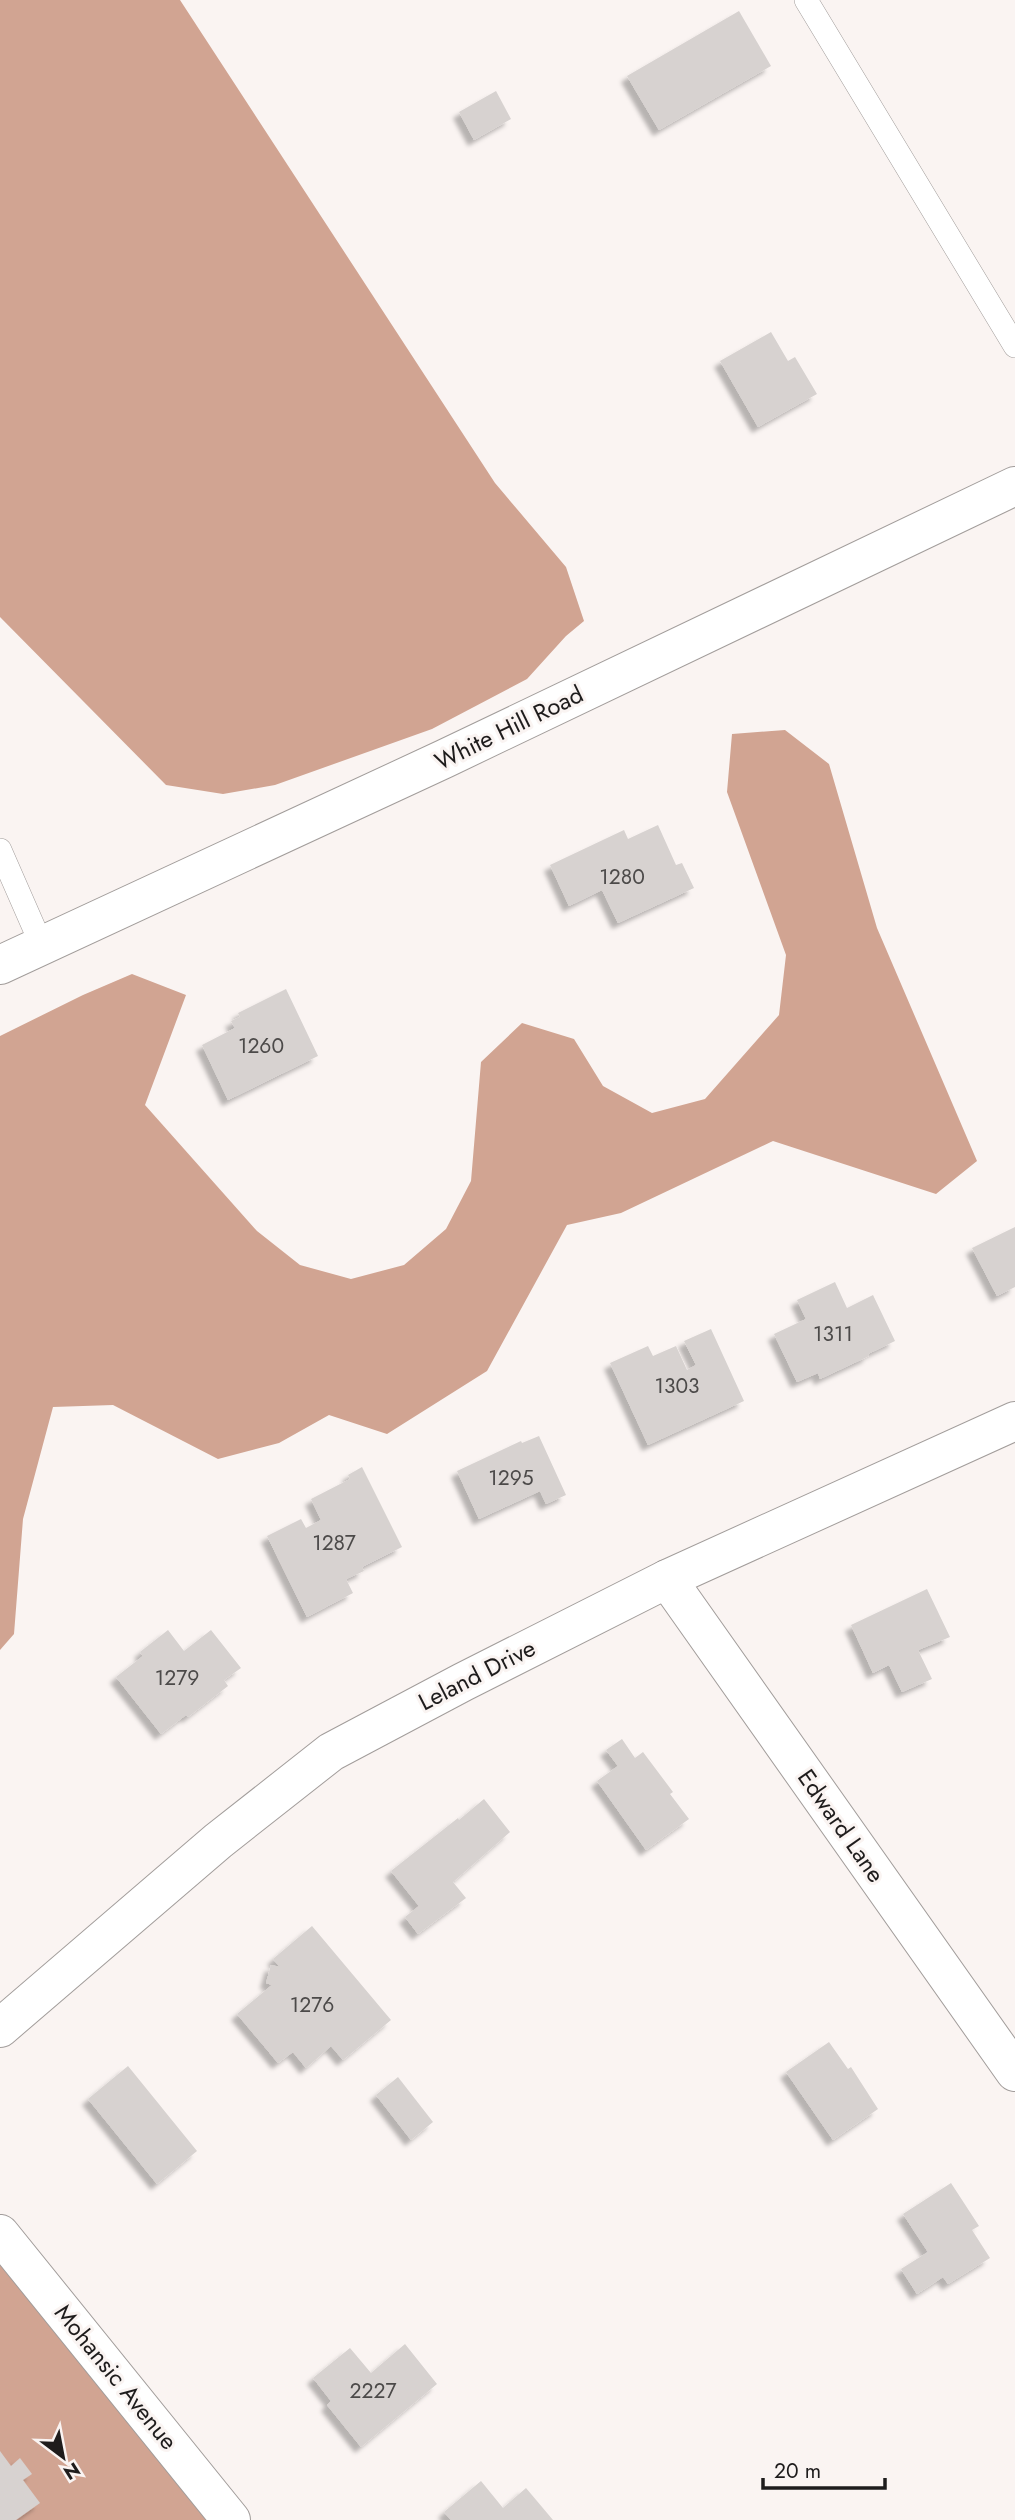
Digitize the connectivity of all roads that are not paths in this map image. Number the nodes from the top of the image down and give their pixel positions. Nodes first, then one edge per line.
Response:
1 (806, 0) edge
2 (1015, 346) edge
3 (1015, 486) edge
4 (0, 850) edge
5 (42, 946) junction
6 (0, 965) edge
7 (1015, 1421) edge
8 (667, 1579) junction
9 (0, 2028) edge
10 (1015, 2072) edge
11 (0, 2234) edge
12 (232, 2520) edge

1 - 2 lane
3 - 5 street, White Hill Road
4 - 5 lane
5 - 6 street, White Hill Road
7 - 8 street, Leland Drive
8 - 9 street, Leland Drive
8 - 10 street, Edward Lane
11 - 12 street, Mohansic Avenue

